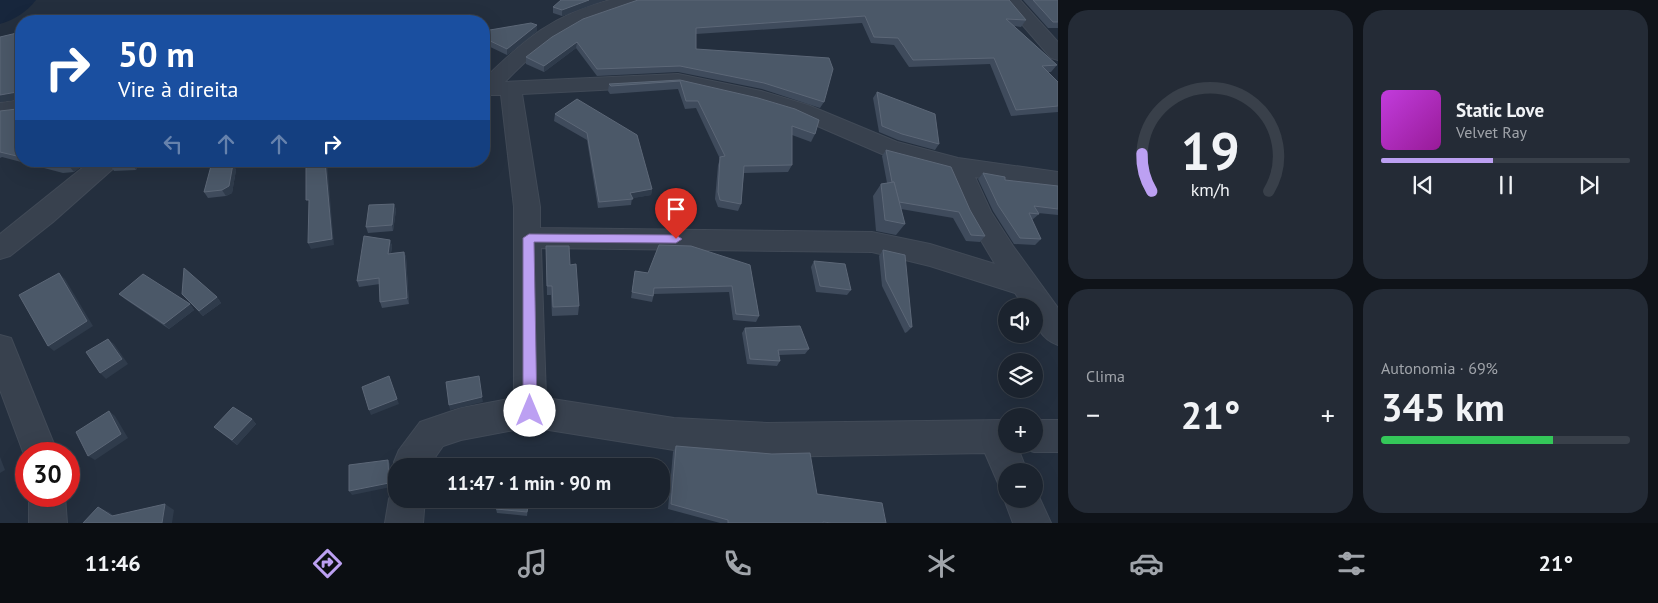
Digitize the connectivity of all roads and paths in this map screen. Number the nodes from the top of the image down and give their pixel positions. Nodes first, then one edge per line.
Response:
1 (632, 0) edge
2 (1010, 0) edge
3 (1058, 54) edge
4 (494, 89) edge
5 (15, 108) edge
6 (0, 110) edge
7 (958, 166) junction
8 (100, 167) edge
9 (1058, 181) edge
10 (529, 238) junction
11 (0, 249) edge
12 (1023, 284) junction
13 (1058, 332) edge
14 (0, 348) edge
15 (530, 411) junction
16 (998, 436) edge
17 (1043, 436) edge
18 (1058, 436) edge
19 (36, 442) edge
20 (414, 458) edge
21 (47, 507) edge
22 (406, 508) edge
23 (1026, 508) edge
24 (48, 523) edge
25 (404, 523) edge
26 (1032, 523) edge

1 - 4 street
2 - 3 street
4 - 7 street
4 - 10 street
5 - 6 street
7 - 9 street
7 - 12 street
8 - 11 street
10 - 12 street
10 - 15 street
12 - 13 street
14 - 19 street
15 - 16 street
15 - 20 street
17 - 18 street
21 - 24 street
22 - 25 street
23 - 26 street

